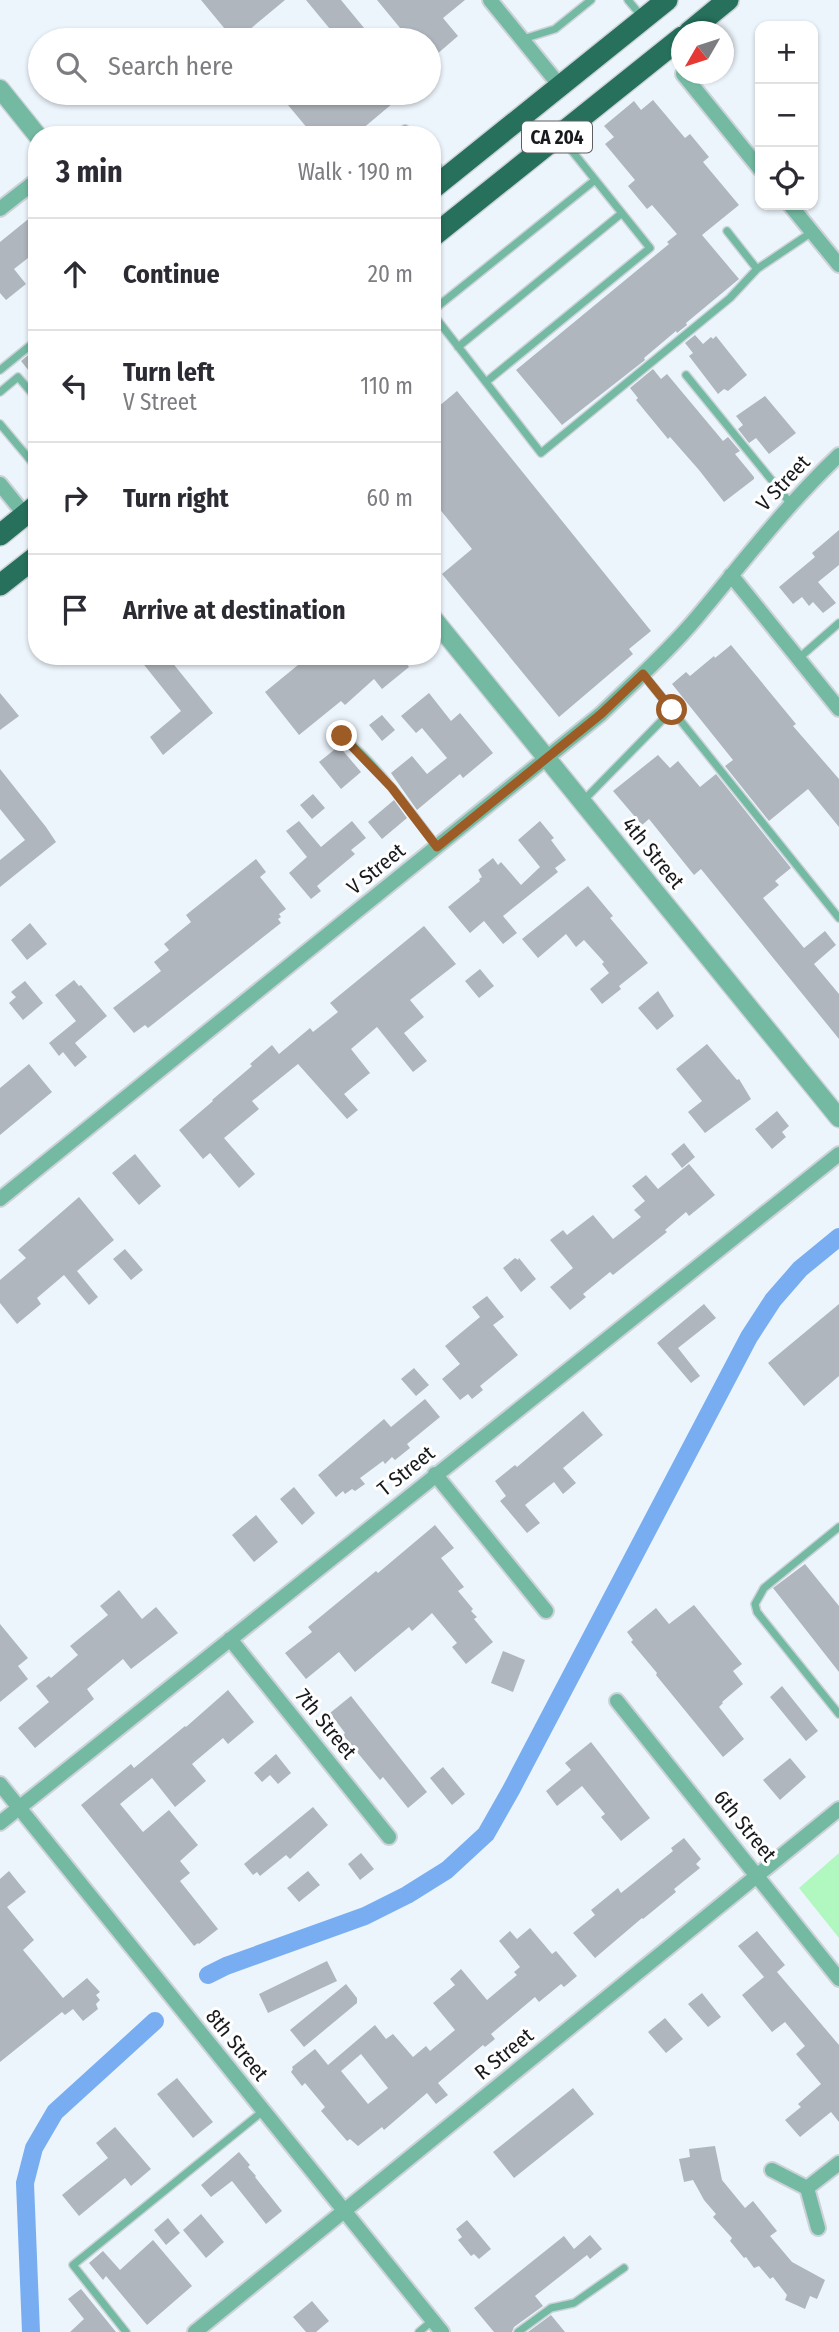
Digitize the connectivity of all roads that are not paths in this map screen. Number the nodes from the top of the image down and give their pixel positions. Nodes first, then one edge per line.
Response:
1 (490, 0) edge
2 (591, 0) edge
3 (628, 0) edge
4 (667, 0) edge
5 (728, 0) edge
6 (643, 19) junction
7 (702, 21) edge
8 (522, 39) junction
9 (671, 45) edge
10 (664, 51) junction
11 (671, 60) edge
12 (691, 84) edge
13 (560, 86) junction
14 (0, 89) edge
15 (30, 126) edge
16 (559, 135) junction
17 (755, 163) edge
18 (595, 180) junction
19 (441, 182) edge
20 (28, 187) edge
21 (0, 209) edge
22 (794, 210) edge
23 (622, 213) junction
24 (441, 230) edge
25 (727, 231) dead end
26 (813, 232) junction
27 (839, 265) edge
28 (757, 269) junction
29 (441, 305) edge
30 (441, 324) edge
31 (28, 347) edge
32 (458, 347) junction
33 (3, 367) edge
34 (687, 375) dead end
35 (18, 377) junction
36 (486, 382) junction
37 (28, 389) edge
38 (0, 392) edge
39 (0, 424) edge
40 (839, 455) edge
41 (28, 457) edge
42 (0, 484) edge
43 (791, 504) junction
44 (28, 507) edge
45 (28, 512) edge
46 (0, 535) edge
47 (28, 563) edge
48 (731, 575) junction
49 (0, 585) edge
50 (839, 623) edge
51 (441, 628) edge
52 (798, 659) junction
53 (643, 674) junction
54 (839, 709) edge
55 (672, 710) junction
56 (334, 731) dead end
57 (547, 758) junction
58 (582, 802) junction
59 (437, 847) junction
60 (839, 918) edge
61 (839, 1118) edge
62 (839, 1154) edge
63 (0, 1199) edge
64 (435, 1474) junction
65 (839, 1527) edge
66 (546, 1611) dead end
67 (230, 1639) junction
68 (617, 1701) dead end
69 (839, 1714) edge
70 (0, 1784) edge
71 (19, 1808) junction
72 (839, 1810) edge
73 (0, 1823) edge
74 (389, 1837) dead end
75 (758, 1876) junction
76 (839, 1979) edge
77 (263, 2111) junction
78 (839, 2163) edge
79 (772, 2170) dead end
80 (807, 2188) junction
81 (343, 2211) junction
82 (818, 2228) dead end
83 (624, 2268) dead end
84 (438, 2326) edge
85 (126, 2332) edge
86 (195, 2332) edge
87 (419, 2332) edge
88 (518, 2332) edge

1 - 8 street
2 - 8 lane
3 - 6 lane
4 - 6 highway, CA 204
5 - 7 highway
6 - 13 highway, CA 204
8 - 13 street
9 - 10 highway, CA 204
10 - 11 street
10 - 16 highway, CA 204
12 - 17 street
13 - 19 highway, CA 204
14 - 15 street
16 - 18 lane
16 - 24 highway, CA 204
18 - 23 lane
18 - 29 lane
20 - 21 street
22 - 26 street
23 - 32 lane
23 - 36 lane
25 - 28 lane
26 - 27 street
26 - 28 lane
28 - 36 lane
30 - 32 lane
31 - 33 lane
32 - 36 lane
33 - 35 lane
34 - 43 lane
35 - 37 lane
35 - 38 lane
39 - 41 lane
40 - 43 street, V Street
42 - 44 street
43 - 48 street, V Street
45 - 46 highway
47 - 49 highway
48 - 52 street
48 - 53 street, V Street
50 - 52 lane
51 - 57 street, 4th Street
52 - 54 street
53 - 55 lane
53 - 57 street, V Street
55 - 58 lane
55 - 60 lane
56 - 59 lane
57 - 58 street, 4th Street
57 - 59 street, V Street
58 - 61 street, 4th Street
59 - 63 street, V Street
62 - 64 street, T Street
64 - 66 street
64 - 67 street, T Street
65 - 69 lane
67 - 71 street, T Street
67 - 74 street, 7th Street
68 - 75 street, 6th Street
70 - 71 street, 8th Street
71 - 73 street, T Street
71 - 77 street, 8th Street
72 - 75 street, R Street
75 - 76 street, 6th Street
75 - 81 street, R Street
77 - 81 street, 8th Street
77 - 85 lane
78 - 80 street
79 - 80 street
80 - 82 street
81 - 84 street, 8th Street
81 - 86 street, R Street
83 - 88 lane
84 - 87 lane

